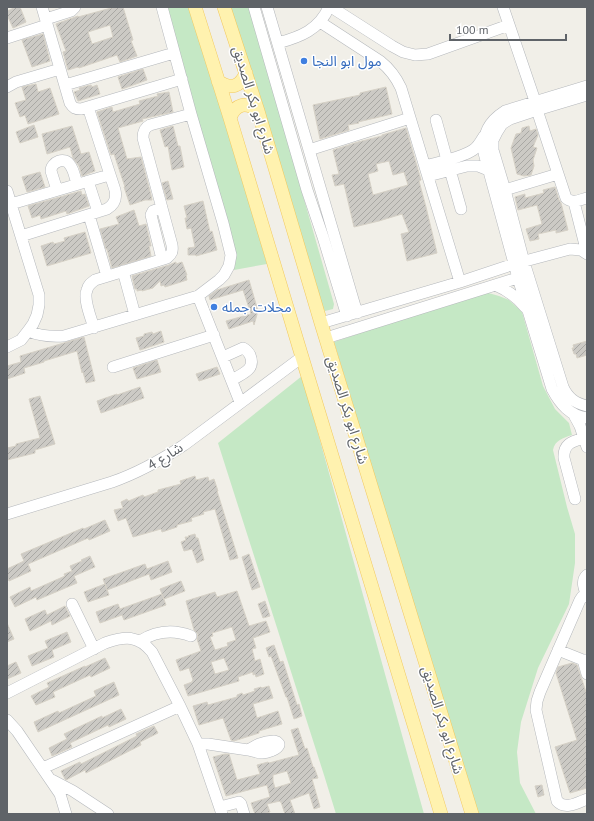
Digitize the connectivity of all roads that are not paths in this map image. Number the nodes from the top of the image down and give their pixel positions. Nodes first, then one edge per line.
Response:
1 (42, 7) edge
2 (75, 7) edge
3 (162, 7) edge
4 (195, 7) edge
5 (224, 7) edge
6 (330, 7) edge
7 (503, 7) edge
8 (268, 8) edge
9 (255, 10) edge
10 (46, 22) junction
11 (320, 22) junction
12 (509, 25) junction
13 (7, 38) edge
14 (278, 43) junction
15 (174, 53) junction
16 (60, 69) junction
17 (246, 73) junction
18 (182, 79) junction
19 (218, 81) junction
20 (65, 85) junction
21 (587, 86) edge
22 (7, 87) edge
23 (587, 95) edge
24 (566, 97) junction
25 (536, 106) junction
26 (88, 107) junction
27 (258, 111) junction
28 (191, 114) junction
29 (230, 118) junction
30 (410, 118) junction
31 (436, 120) dead end
32 (485, 133) junction
33 (309, 150) junction
34 (449, 165) junction
35 (488, 170) junction
36 (427, 171) junction
37 (558, 174) junction
38 (110, 175) junction
39 (88, 181) junction
40 (77, 184) junction
41 (57, 190) junction
42 (505, 190) junction
43 (7, 191) edge
44 (587, 198) edge
45 (574, 202) junction
46 (11, 204) junction
47 (461, 209) dead end
48 (94, 213) junction
49 (21, 236) junction
50 (587, 253) edge
51 (519, 263) junction
52 (123, 271) junction
53 (107, 276) junction
54 (523, 276) junction
55 (460, 282) junction
56 (495, 285) junction
57 (198, 296) junction
58 (527, 309) junction
59 (135, 315) junction
60 (352, 315) junction
61 (322, 323) junction
62 (94, 328) junction
63 (28, 331) junction
64 (214, 335) junction
65 (326, 338) junction
66 (7, 347) edge
67 (223, 357) junction
68 (302, 358) junction
69 (113, 367) dead end
70 (232, 380) junction
71 (240, 402) junction
72 (587, 406) edge
73 (574, 415) junction
74 (587, 418) edge
75 (586, 441) edge
76 (575, 499) dead end
77 (7, 514) edge
78 (587, 575) edge
79 (587, 596) edge
80 (72, 604) dead end
81 (191, 636) dead end
82 (140, 641) junction
83 (94, 649) junction
84 (558, 650) junction
85 (585, 660) edge
86 (587, 674) edge
87 (7, 693) edge
88 (180, 706) junction
89 (7, 720) edge
90 (198, 744) junction
91 (248, 750) dead end
92 (43, 768) junction
93 (49, 779) junction
94 (587, 799) edge
95 (221, 810) edge
96 (66, 814) edge
97 (108, 814) edge
98 (244, 814) edge
99 (441, 814) edge
100 (472, 814) edge

1 - 10 street
2 - 10 street
3 - 15 street
4 - 19 main road, شارع ابو بكر الصديق
5 - 17 main road, شارع ابو بكر الصديق
6 - 11 street
6 - 12 street
7 - 12 street
8 - 9 street
8 - 14 street
9 - 60 street
10 - 13 street
10 - 16 street
11 - 14 street
11 - 30 street
12 - 25 street
14 - 33 street
15 - 18 street
15 - 20 street
16 - 20 street
16 - 22 street
17 - 19 main road
17 - 27 main road, شارع ابو بكر الصديق
18 - 26 street
18 - 28 street
19 - 29 main road, شارع ابو بكر الصديق
20 - 26 street
21 - 24 street
23 - 24 street
24 - 25 street
25 - 32 street
25 - 37 street
25 - 42 street
26 - 38 street
27 - 29 main road
27 - 61 main road, شارع ابو بكر الصديق
28 - 52 street
28 - 57 street
29 - 68 main road, شارع ابو بكر الصديق
30 - 33 street
30 - 36 street
31 - 34 street
32 - 34 street
32 - 35 street
33 - 60 street
34 - 35 street
34 - 36 street
34 - 47 street
35 - 51 street
36 - 55 street
37 - 42 street
37 - 45 street
38 - 39 street
38 - 48 street
39 - 40 street
39 - 48 street
40 - 41 street
40 - 41 street
41 - 46 street
42 - 51 street
43 - 46 street
44 - 45 street
45 - 50 street
46 - 49 street
48 - 49 street
48 - 53 street
49 - 63 street
50 - 51 street
51 - 54 street
51 - 55 street
52 - 53 street
52 - 59 street
53 - 62 street
54 - 56 street
54 - 58 street
54 - 72 street
55 - 60 street
56 - 58 street
56 - 65 street
57 - 59 street
57 - 64 street
58 - 73 street
59 - 62 street
60 - 61 street
61 - 65 main road, شارع ابو بكر الصديق
62 - 63 street
63 - 66 street
64 - 67 street
64 - 69 street
65 - 100 main road, شارع ابو بكر الصديق
67 - 70 street
67 - 70 street
68 - 71 street, شارع 4
68 - 99 main road, شارع ابو بكر الصديق
70 - 71 street
71 - 77 street, شارع 4
73 - 74 street
73 - 75 street
75 - 76 street
78 - 79 street
79 - 84 street
80 - 83 street
81 - 82 street
82 - 83 street
82 - 88 street
83 - 87 street
84 - 85 street
84 - 94 street
85 - 86 street
88 - 90 street
88 - 92 street
89 - 92 street
90 - 91 street
90 - 95 street
92 - 93 street
93 - 96 street
93 - 97 street
95 - 98 street

